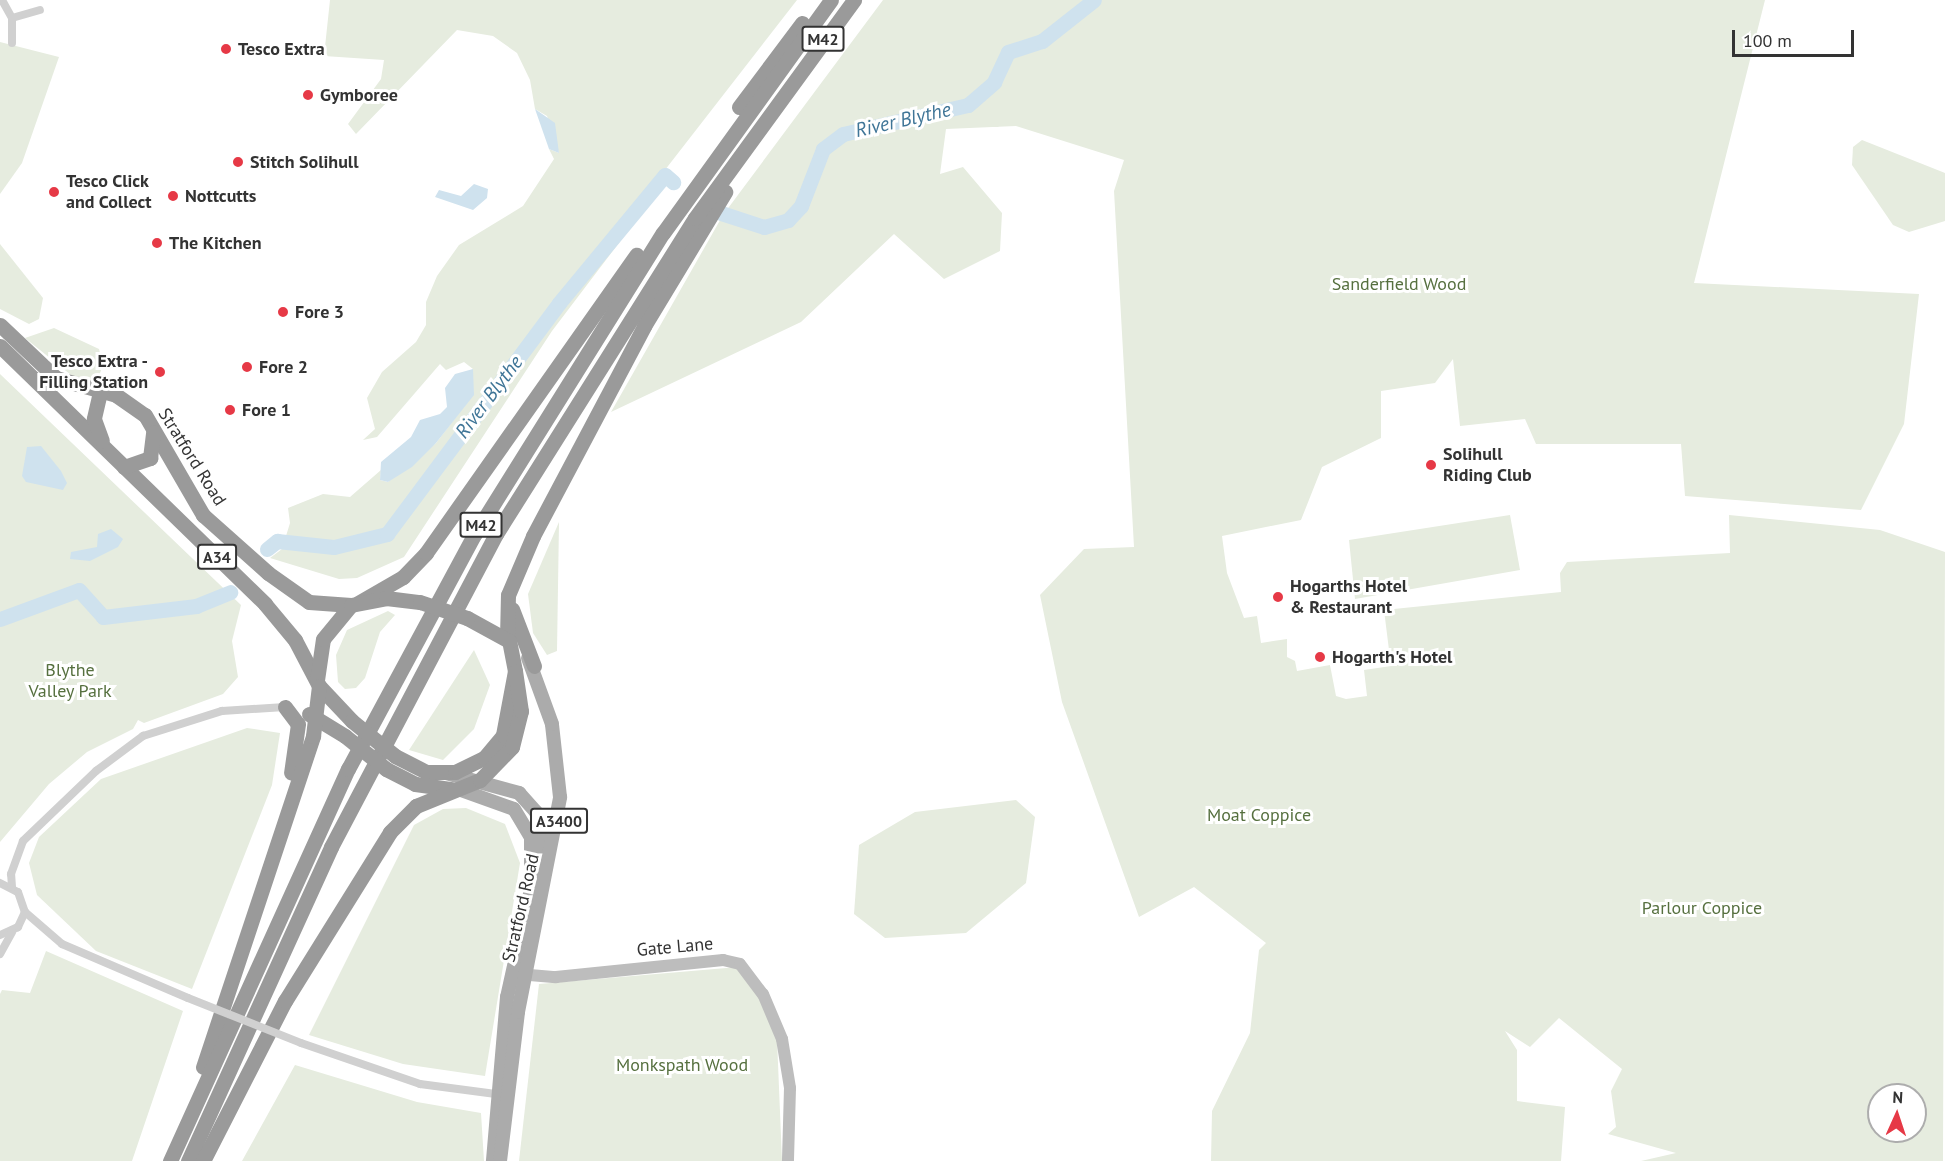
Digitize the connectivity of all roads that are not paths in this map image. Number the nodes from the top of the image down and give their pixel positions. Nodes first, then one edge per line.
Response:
1 (2, 0) edge
2 (824, 0) edge
3 (831, 0) edge
4 (854, 0) edge
5 (40, 10) dead end
6 (12, 18) junction
7 (12, 43) dead end
8 (793, 79) junction
9 (0, 325) edge
10 (0, 346) edge
11 (100, 392) junction
12 (152, 426) junction
13 (103, 444) junction
14 (124, 467) junction
15 (512, 585) junction
16 (354, 604) junction
17 (508, 640) junction
18 (534, 666) junction
19 (515, 670) junction
20 (318, 683) junction
21 (285, 707) junction
22 (316, 717) junction
23 (390, 762) junction
24 (445, 773) junction
25 (480, 780) junction
26 (458, 789) junction
27 (285, 812) junction
28 (0, 883) edge
29 (12, 887) junction
30 (25, 912) junction
31 (523, 922) junction
32 (12, 932) junction
33 (0, 936) edge
34 (0, 954) edge
35 (518, 974) junction
36 (201, 1090) junction
37 (503, 1096) junction
38 (170, 1161) edge
39 (188, 1161) edge
40 (203, 1161) edge
41 (493, 1161) edge
42 (500, 1161) edge
43 (788, 1161) edge

1 - 6 street
2 - 16 highway
3 - 36 highway, M42
4 - 8 highway, M42
5 - 6 street
6 - 7 street
8 - 15 highway
8 - 39 highway, M42
9 - 11 highway, Stratford Road / A34
10 - 13 highway, A34
11 - 12 highway, Stratford Road / A34
11 - 13 highway, A34
12 - 14 highway
12 - 16 highway, Stratford Road / A34
13 - 14 highway, A34
14 - 20 highway, A34
15 - 17 highway
15 - 18 highway
16 - 17 highway, A34, bridge
16 - 20 highway
17 - 18 main road, Stratford Road
17 - 19 highway, A34
18 - 35 main road, Stratford Road / A3400
19 - 24 highway, A34
19 - 25 highway
20 - 22 highway
20 - 23 highway, A34, bridge
21 - 22 highway
21 - 27 highway
21 - 29 street
22 - 23 highway, bridge
22 - 27 highway
23 - 24 highway, A34
23 - 26 highway
24 - 25 main road, Stratford Road / A3400
25 - 26 highway
25 - 31 main road, Stratford Road / A3400
26 - 31 main road
26 - 40 highway
27 - 36 highway
28 - 29 street
29 - 30 street
30 - 32 street
30 - 37 street, bridge
31 - 35 main road, Stratford Road / A3400
32 - 33 street
32 - 34 street
35 - 37 main road, Stratford Road / A3400
35 - 43 street, Gate Lane
36 - 38 highway, M42
37 - 41 main road, Stratford Road / A3400
37 - 42 main road, Stratford Road / A3400

